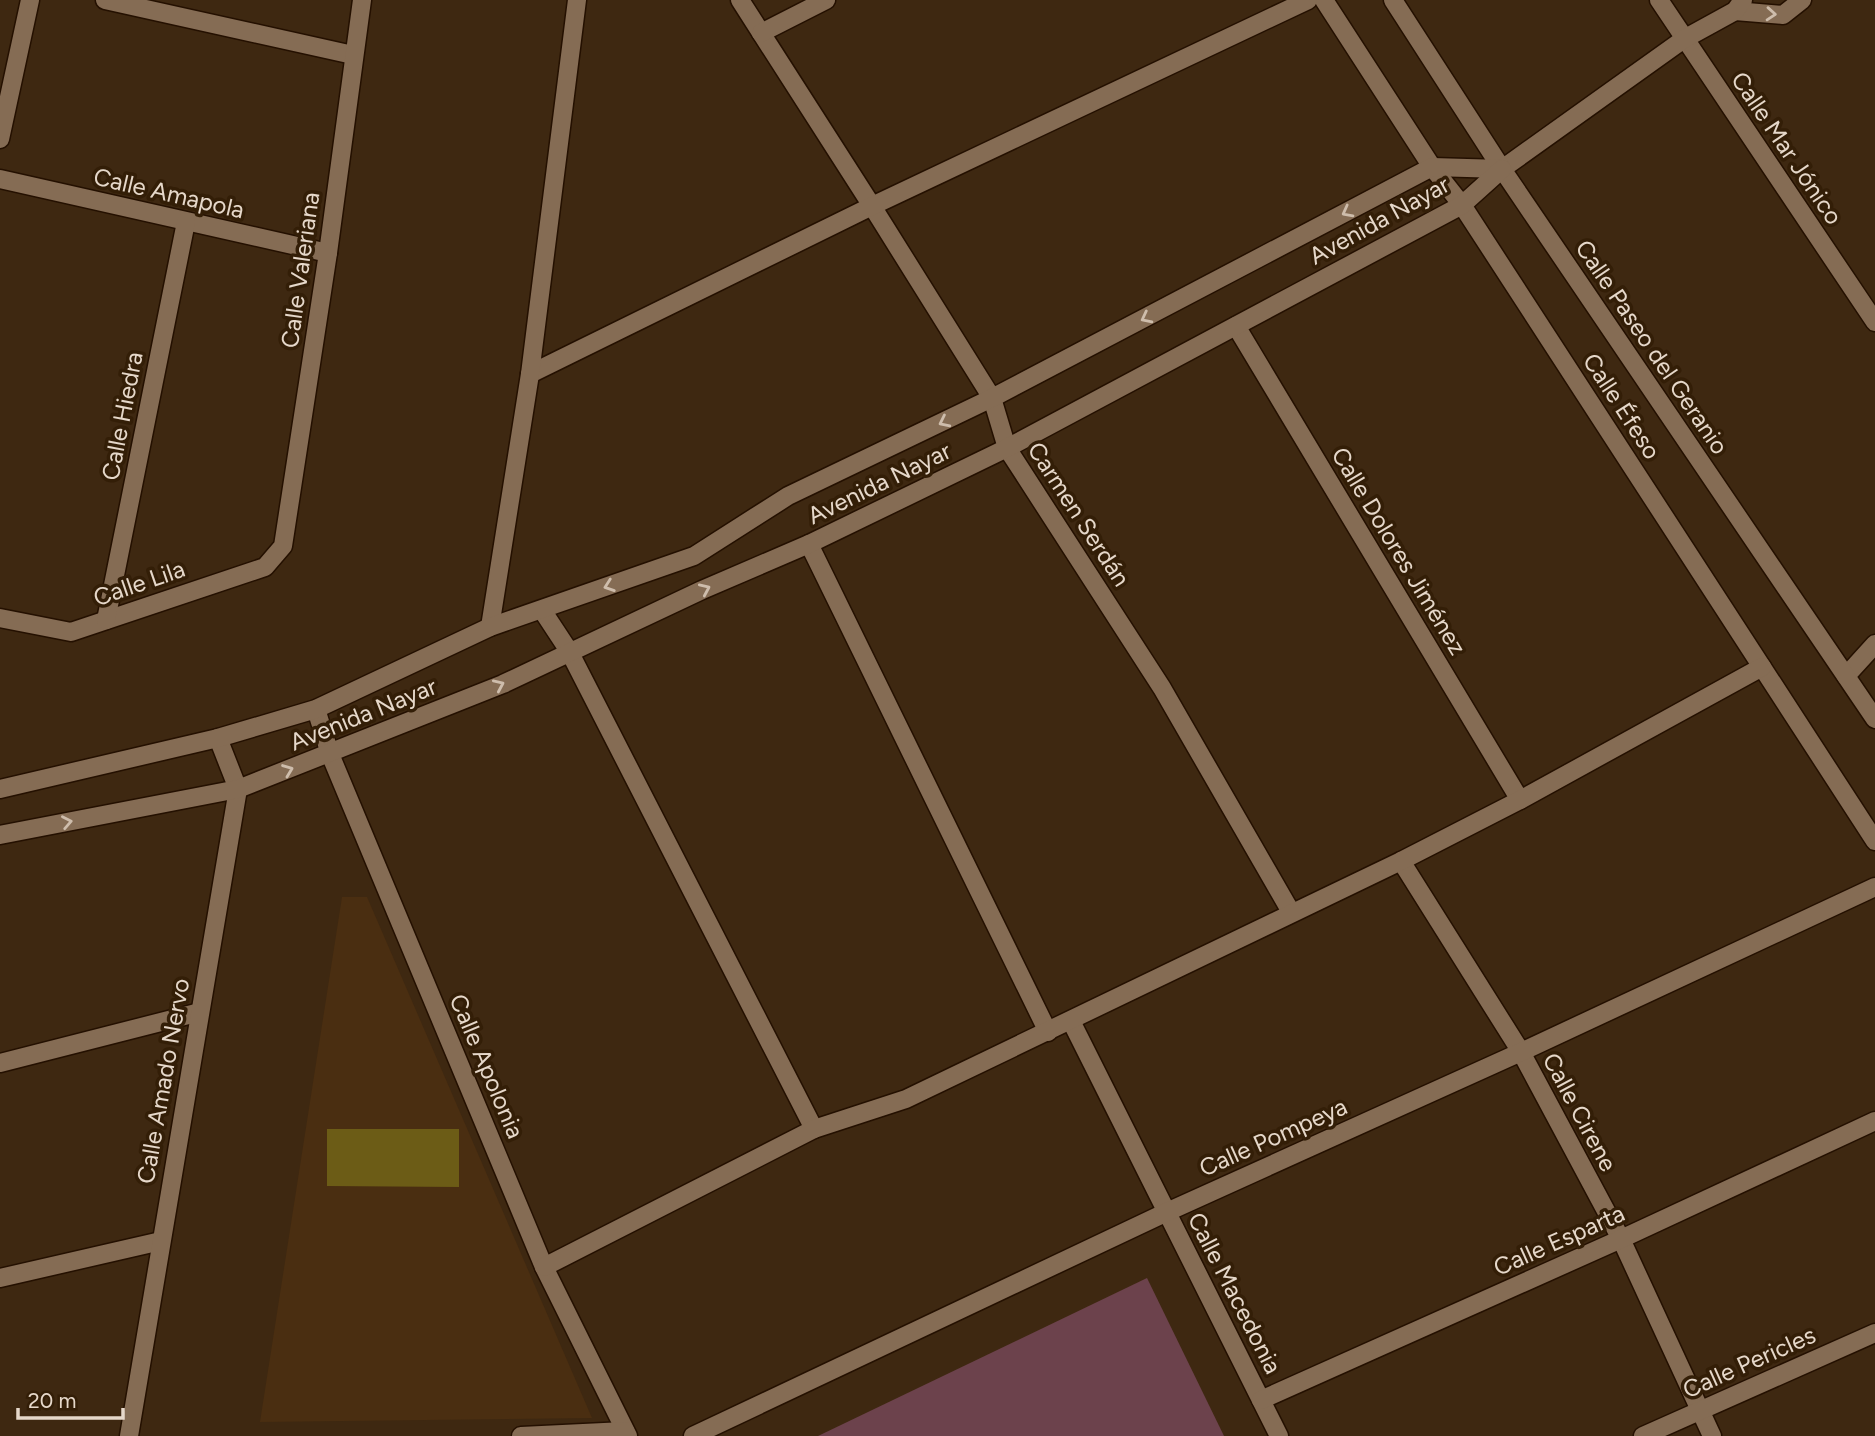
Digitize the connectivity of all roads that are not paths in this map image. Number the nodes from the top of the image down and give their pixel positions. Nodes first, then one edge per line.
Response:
1 (30, 0) edge
2 (105, 0) edge
3 (362, 0) edge
4 (577, 0) edge
5 (740, 0) edge
6 (827, 0) edge
7 (1308, 0) edge
8 (1324, 0) edge
9 (1393, 0) edge
10 (1659, 0) edge
11 (1802, 0) edge
12 (1739, 5) edge
13 (761, 33) junction
14 (1684, 39) junction
15 (354, 55) junction
16 (0, 139) edge
17 (1432, 167) junction
18 (1502, 169) junction
19 (0, 179) edge
20 (1462, 205) junction
21 (873, 206) junction
22 (186, 222) junction
23 (328, 253) junction
24 (1875, 322) edge
25 (1236, 326) junction
26 (530, 374) junction
27 (992, 398) junction
28 (1007, 448) junction
29 (809, 544) junction
30 (283, 546) joint
31 (542, 610) junction
32 (0, 618) edge
33 (106, 620) junction
34 (490, 627) junction
35 (1875, 643) edge
36 (569, 651) junction
37 (1762, 667) junction
38 (1846, 676) junction
39 (316, 709) junction
40 (1875, 719) edge
41 (218, 738) junction
42 (330, 754) junction
43 (0, 789) edge
44 (238, 789) junction
45 (1520, 800) junction
46 (0, 835) edge
47 (1875, 841) edge
48 (1401, 861) junction
49 (1875, 887) edge
50 (1291, 912) junction
51 (200, 1012) junction
52 (1071, 1021) junction
53 (1048, 1032) junction
54 (1521, 1052) junction
55 (0, 1063) edge
56 (1875, 1121) edge
57 (814, 1129) junction
58 (1167, 1212) junction
59 (1621, 1239) junction
60 (161, 1241) junction
61 (544, 1267) junction
62 (0, 1278) edge
63 (1875, 1333) edge
64 (1261, 1400) junction
65 (1699, 1410) junction
66 (627, 1434) edge
67 (129, 1436) edge
68 (521, 1436) edge
69 (693, 1436) edge
70 (1279, 1436) edge
71 (1643, 1436) edge
72 (1712, 1436) edge

1 - 16 street
2 - 15 street
3 - 15 street, Calle Valeriana
4 - 26 street
5 - 13 street, Carmen Serdán
6 - 13 street
7 - 21 street
8 - 17 street, Calle Éfeso
9 - 18 street, Calle Paseo del Geranio
10 - 14 street, Calle Mar Jónico
12 -> 11 street
12 - 14 street
13 - 21 street, Carmen Serdán
14 - 18 street
14 - 24 street, Calle Mar Jónico
15 - 23 street, Calle Valeriana
17 - 18 street, Avenida Nayar
17 - 20 street, Calle Éfeso
17 -> 27 street, Avenida Nayar
18 - 20 street, Avenida Nayar
18 - 38 street, Calle Paseo del Geranio
19 - 22 street, Calle Amapola
20 - 25 street, Avenida Nayar
20 - 37 street, Calle Éfeso
21 - 26 street
21 - 27 street, Carmen Serdán
22 - 23 street, Calle Amapola
22 - 33 street, Calle Hiedra
23 - 30 street, Calle Valeriana
25 - 28 street, Avenida Nayar
25 - 45 street, Calle Dolores Jiménez
26 - 34 street
27 - 28 street, Carmen Serdán
27 -> 31 street, Avenida Nayar
28 - 29 street, Avenida Nayar
28 - 50 street, Carmen Serdán
36 -> 29 street, Avenida Nayar
29 - 53 street
30 - 33 street, Calle Lila
31 - 34 street, Avenida Nayar
31 - 36 street
32 - 33 street, Calle Lila
34 - 39 street, Avenida Nayar
35 - 38 street
42 -> 36 street, Avenida Nayar
36 - 57 street
37 - 45 street
37 - 47 street, Calle Éfeso
38 - 40 street, Calle Paseo del Geranio
39 - 41 street, Avenida Nayar
39 - 42 street, Calle Apolonia
41 - 43 street, Avenida Nayar
41 - 44 street
44 -> 42 street, Avenida Nayar
42 - 61 street, Calle Apolonia
46 -> 44 street, Avenida Nayar
44 - 51 street, Calle Amado Nervo
45 - 48 street
48 - 50 street
48 - 54 street, Calle Cirene
49 - 54 street, Calle Pompeya
50 - 52 street
51 - 55 street
51 - 60 street, Calle Amado Nervo
52 - 53 street
52 - 58 street, Calle Macedonia
53 - 57 street
54 - 58 street, Calle Pompeya
54 - 59 street, Calle Cirene
56 - 59 street, Calle Esparta
57 - 61 street
58 - 64 street, Calle Macedonia
58 - 69 street, Calle Pompeya
59 - 64 street, Calle Esparta
59 - 65 street, Calle Cirene
60 - 62 street
60 - 67 street, Calle Amado Nervo
61 - 66 street, Calle Apolonia
63 - 65 street, Calle Pericles
64 - 70 street, Calle Macedonia
65 - 71 street, Calle Pericles
65 - 72 street, Calle Cirene
66 - 68 street

